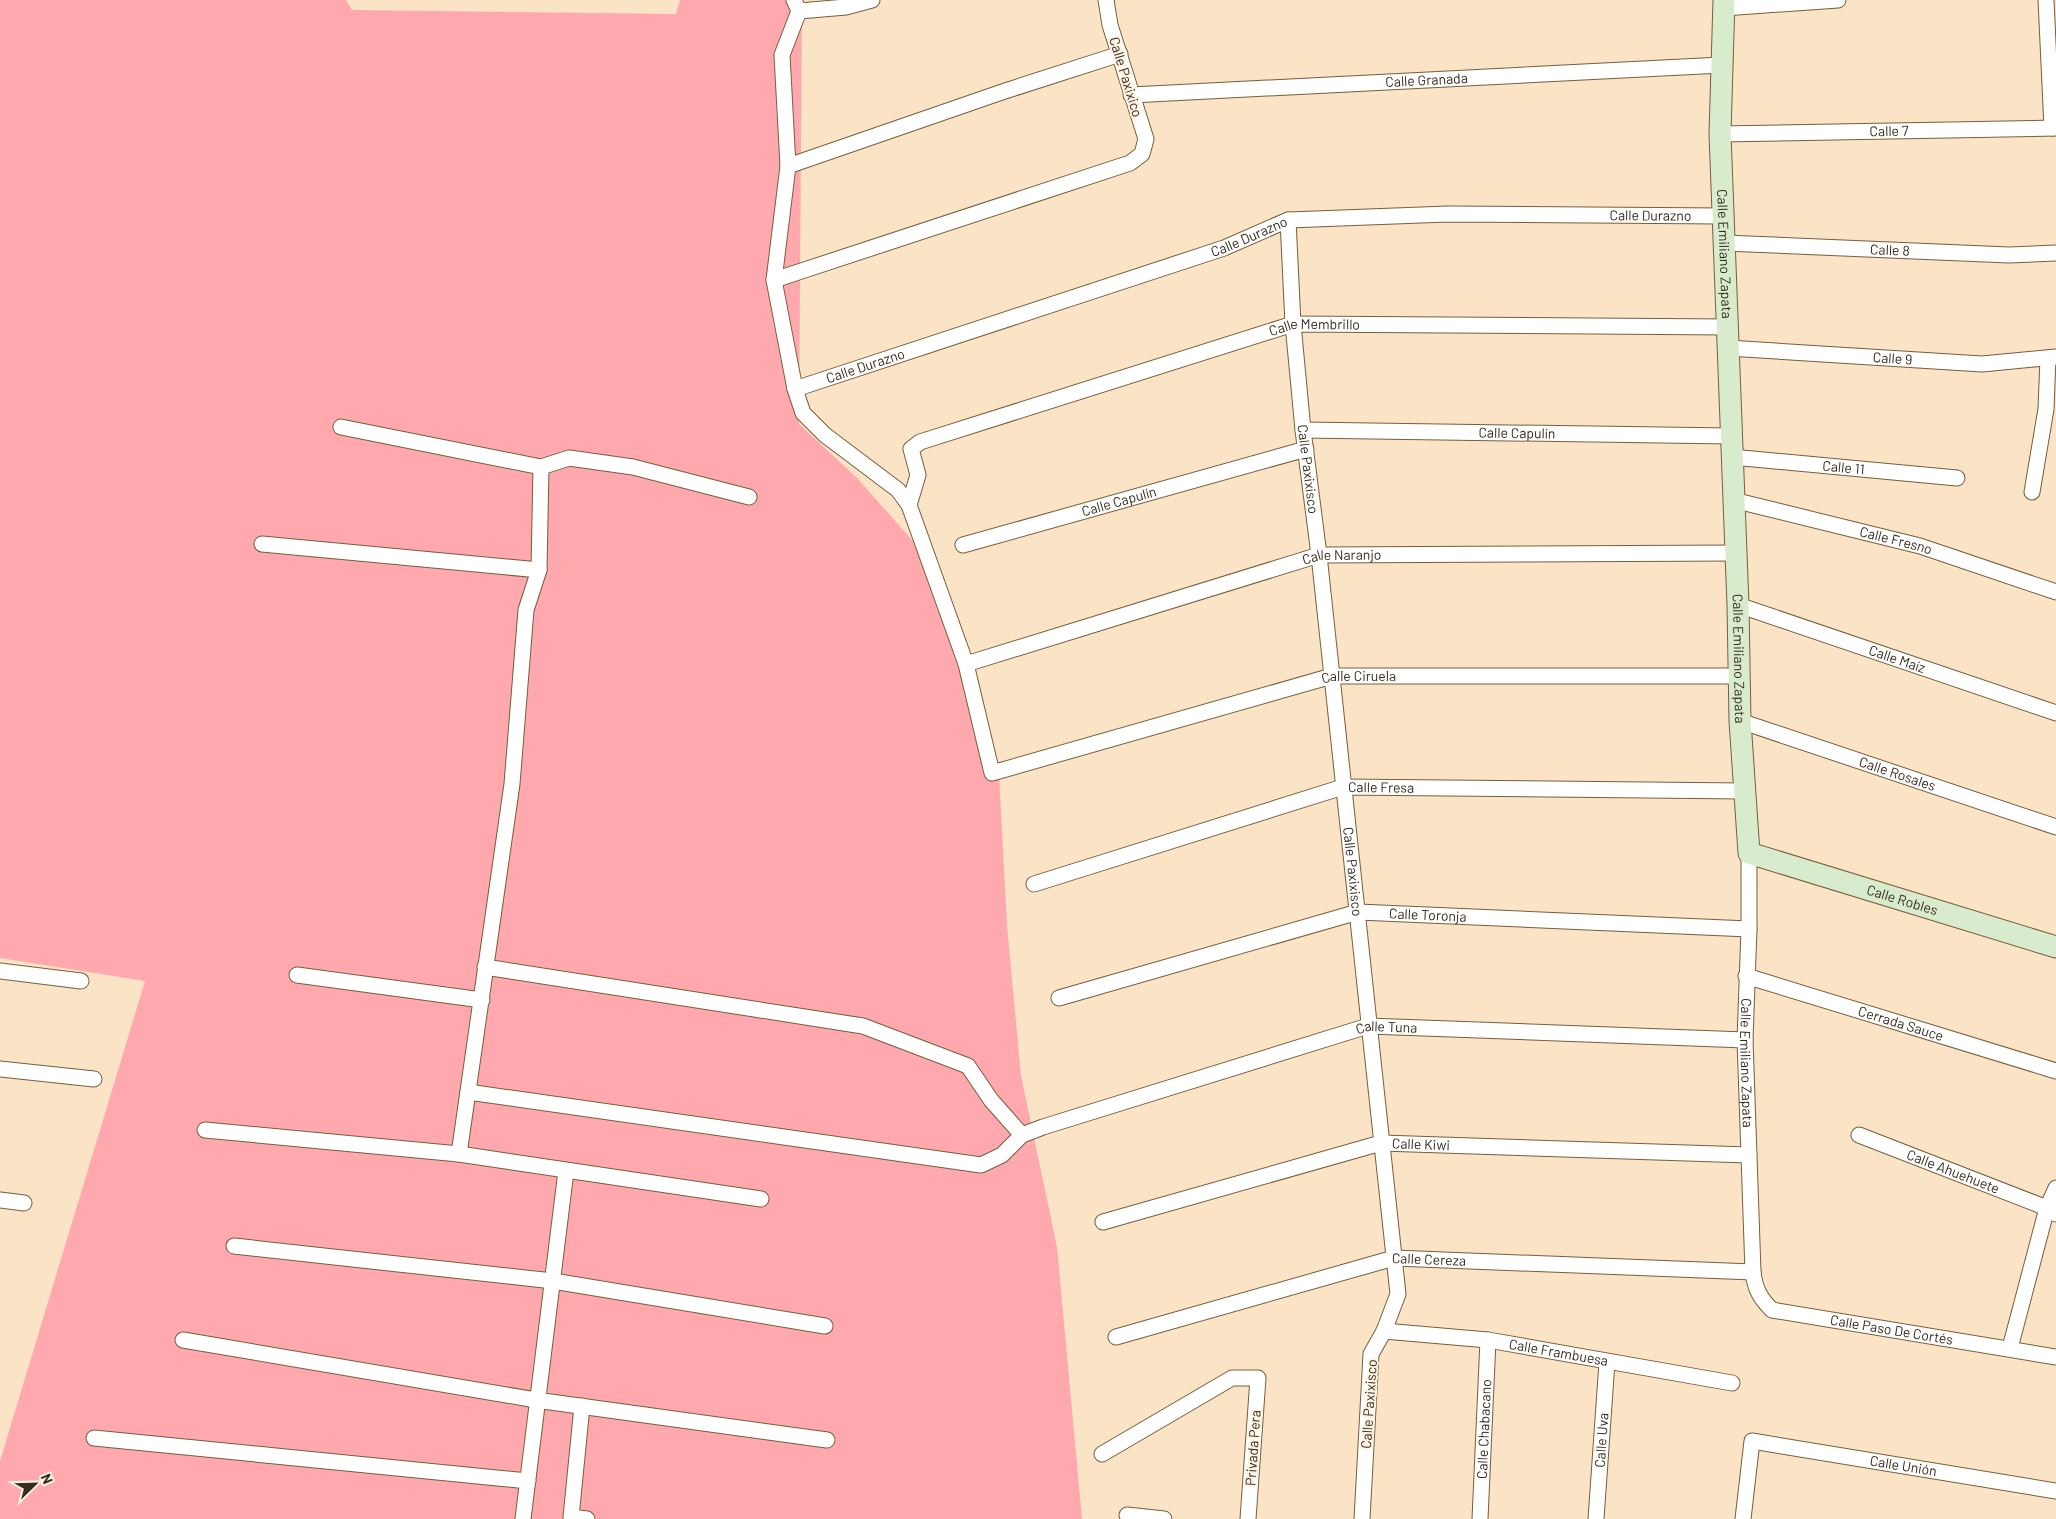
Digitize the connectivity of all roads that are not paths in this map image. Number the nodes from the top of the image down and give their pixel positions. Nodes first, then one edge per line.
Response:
1 (872, 0) edge
2 (1106, 0) edge
3 (1838, 0) edge
4 (2046, 0) edge
5 (1724, 4) edge
6 (796, 5) edge
7 (1120, 54) junction
8 (1722, 65) junction
9 (1131, 96) junction
10 (2054, 128) edge
11 (1720, 134) junction
12 (788, 166) junction
13 (1723, 216) junction
14 (1288, 220) junction
15 (1724, 242) junction
16 (2056, 253) edge
17 (774, 280) junction
18 (1293, 324) junction
19 (1728, 337) junction
20 (2052, 358) edge
21 (795, 389) junction
22 (2051, 410) edge
23 (341, 426) dead end
24 (1304, 430) junction
25 (1731, 447) junction
26 (1306, 449) junction
27 (541, 467) junction
28 (1957, 478) dead end
29 (2032, 492) dead end
30 (749, 497) dead end
31 (1733, 500) junction
32 (909, 505) junction
33 (262, 544) dead end
34 (963, 545) dead end
35 (1735, 553) junction
36 (1319, 555) junction
37 (539, 570) junction
38 (2056, 592) edge
39 (1738, 605) junction
40 (966, 664) junction
41 (1332, 676) junction
42 (1740, 676) junction
43 (2056, 713) edge
44 (1740, 721) junction
45 (1343, 787) junction
46 (1744, 791) junction
47 (2056, 827) edge
48 (1749, 853) junction
49 (1034, 884) dead end
50 (1358, 912) junction
51 (1749, 929) junction
52 (2056, 947) edge
53 (485, 967) junction
54 (0, 971) edge
55 (297, 975) dead end
56 (1746, 976) junction
57 (81, 981) dead end
58 (1059, 998) dead end
59 (482, 1000) junction
60 (1368, 1026) junction
61 (1745, 1040) junction
62 (0, 1069) edge
63 (2056, 1071) edge
64 (94, 1079) dead end
65 (468, 1092) junction
66 (205, 1130) dead end
67 (1022, 1135) junction
68 (1859, 1135) dead end
69 (1381, 1143) junction
70 (459, 1154) junction
71 (1749, 1155) junction
72 (566, 1171) junction
73 (2056, 1188) edge
74 (761, 1199) dead end
75 (0, 1200) edge
76 (24, 1203) dead end
77 (2051, 1211) edge
78 (1103, 1222) dead end
79 (234, 1246) dead end
80 (1394, 1258) junction
81 (1753, 1272) junction
82 (553, 1281) junction
83 (1772, 1310) joint
84 (825, 1326) dead end
85 (1384, 1331) junction
86 (1116, 1337) dead end
87 (183, 1340) dead end
88 (1488, 1340) junction
89 (2010, 1348) junction
90 (2056, 1357) edge
91 (1607, 1362) junction
92 (1732, 1383) dead end
93 (536, 1400) junction
94 (582, 1406) junction
95 (94, 1438) dead end
96 (827, 1440) dead end
97 (1102, 1454) dead end
98 (528, 1481) junction
99 (2056, 1491) edge
100 (1126, 1515) dead end
101 (523, 1519) edge
102 (587, 1519) edge
103 (1164, 1519) edge
104 (1248, 1519) edge
105 (1362, 1519) edge
106 (1480, 1519) edge
107 (1596, 1519) edge
108 (1743, 1519) edge

1 - 6 street
2 - 7 street, Calle Paxixico
3 - 5 street
4 - 10 street
5 - 8 main road, Calle Emiliano Zapata
6 - 12 street
7 - 9 street, Calle Paxixico
7 - 12 street
8 - 9 street, Calle Granada
8 - 11 main road, Calle Emiliano Zapata
9 - 17 street, Calle Paxixico
10 - 11 street, Calle 7
11 - 13 main road, Calle Emiliano Zapata
12 - 17 street
13 - 14 street, Calle Durazno
13 - 15 main road, Calle Emiliano Zapata
14 - 18 street, Calle Paxixisco
14 - 21 street, Calle Durazno
15 - 16 street, Calle 8
15 - 19 main road, Calle Emiliano Zapata
17 - 21 street
18 - 19 street, Calle Membrillo
18 - 24 street, Calle Paxixisco
18 - 32 street, Calle Membrillo
19 - 20 street, Calle 9
19 - 25 main road, Calle Emiliano Zapata
20 - 22 street
21 - 32 street
22 - 29 street
23 - 27 street
24 - 25 street, Calle Capulín
24 - 26 street, Calle Paxixisco
25 - 28 street, Calle 11
25 - 31 main road, Calle Emiliano Zapata
26 - 34 street, Calle Capulín
26 - 36 street, Calle Paxixisco
27 - 30 street
27 - 37 street
31 - 35 main road, Calle Emiliano Zapata
31 - 38 street, Calle Fresno
32 - 40 street
33 - 37 street
35 - 36 street, Calle Naranjo
35 - 39 main road, Calle Emiliano Zapata
36 - 40 street, Calle Naranjo
36 - 41 street, Calle Paxixisco
37 - 53 street
39 - 42 main road, Calle Emiliano Zapata
39 - 43 street, Calle Maíz
40 - 41 street, Calle Ciruela
41 - 42 street, Calle Ciruela
41 - 45 street, Calle Paxixisco
42 - 44 main road, Calle Emiliano Zapata
44 - 46 main road, Calle Emiliano Zapata
44 - 47 street, Calle Rosales
45 - 46 street, Calle Fresa
45 - 49 street, Calle Fresa
45 - 50 street, Calle Paxixisco
46 - 48 main road, Calle Emiliano Zapata
48 - 51 street, Calle Emiliano Zapata
48 - 52 main road, Calle Robles
50 - 51 street, Calle Toronja
50 - 58 street, Calle Toronja
50 - 60 street, Calle Paxixisco
51 - 56 street, Calle Emiliano Zapata
53 - 59 street
53 - 67 street
54 - 57 street
55 - 59 street
56 - 61 street, Calle Emiliano Zapata
56 - 63 street, Cerrada Sauce
59 - 65 street
60 - 61 street, Calle Tuna
60 - 67 street, Calle Tuna
60 - 69 street, Calle Paxixisco
61 - 71 street, Calle Emiliano Zapata
62 - 64 street
65 - 67 street
65 - 70 street
66 - 70 street
68 - 77 street, Calle Ahuehuete
69 - 71 street, Calle Kiwi
69 - 78 street, Calle Kiwi
69 - 80 street, Calle Paxixisco
70 - 72 street
71 - 81 street, Calle Emiliano Zapata
72 - 74 street
72 - 82 street
73 - 77 street
75 - 76 street
77 - 89 street
79 - 82 street
80 - 81 street, Calle Cereza
80 - 85 street, Calle Paxixisco
80 - 86 street, Calle Cereza
81 - 83 street, Calle Emiliano Zapata
82 - 84 street
82 - 93 street
83 - 89 street, Calle Paso De Cortés
85 - 88 street, Calle Frambuesa
85 - 105 street, Calle Paxixisco
87 - 93 street
88 - 91 street, Calle Frambuesa
88 - 106 street, Calle Chabacano
89 - 90 street, Calle Paso De Cortés
91 - 92 street, Calle Frambuesa
91 - 107 street, Calle Uva
93 - 94 street
93 - 98 street
94 - 96 street
94 - 102 street
95 - 98 street
97 - 104 street, Privada Pera
98 - 101 street
99 - 108 street, Calle Unión
100 - 103 street

